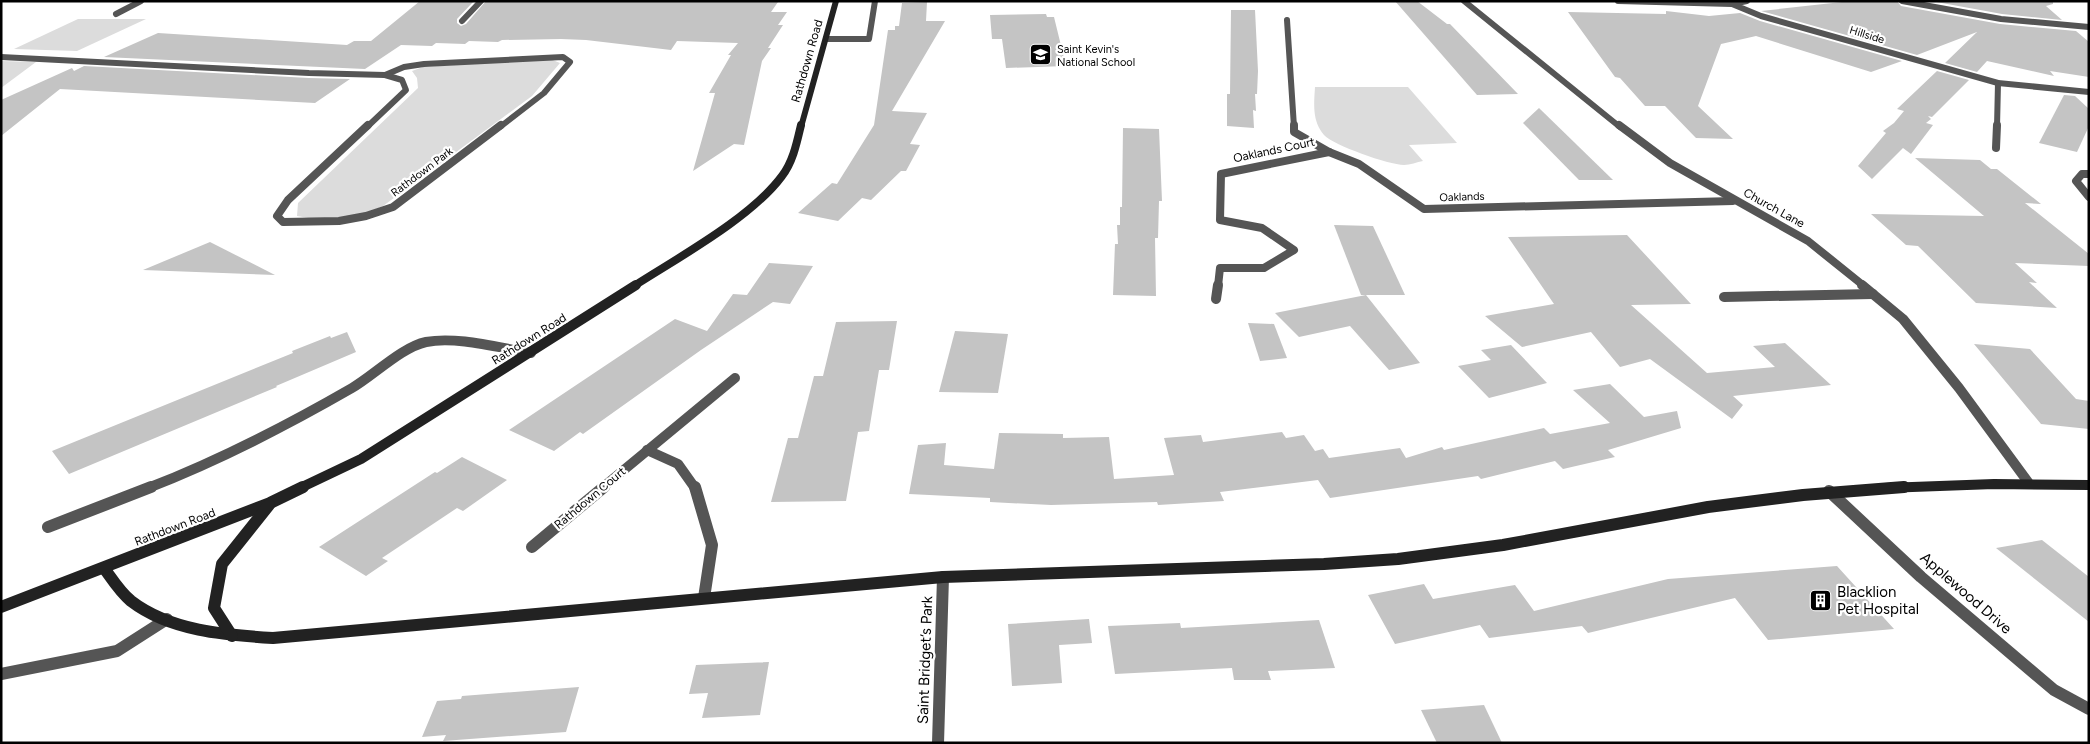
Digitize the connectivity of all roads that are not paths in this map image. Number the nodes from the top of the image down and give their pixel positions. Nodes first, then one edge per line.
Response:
1 (141, 1) edge
2 (481, 1) edge
3 (836, 1) edge
4 (875, 1) edge
5 (1464, 1) edge
6 (1618, 1) edge
7 (1747, 1) edge
8 (1902, 1) edge
9 (1732, 4) junction
10 (116, 14) dead end
11 (1287, 20) dead end
12 (462, 21) dead end
13 (2089, 27) edge
14 (826, 39) junction
15 (1, 57) edge
16 (385, 74) junction
17 (1998, 83) junction
18 (2089, 92) edge
19 (1996, 148) dead end
20 (1329, 152) junction
21 (2089, 174) edge
22 (2089, 197) edge
23 (1735, 200) junction
24 (1873, 294) junction
25 (1724, 297) dead end
26 (1216, 298) dead end
27 (531, 353) junction
28 (736, 378) dead end
29 (647, 450) junction
30 (2028, 482) junction
31 (2089, 484) edge
32 (1830, 492) junction
33 (270, 503) junction
34 (48, 527) dead end
35 (532, 547) dead end
36 (104, 568) junction
37 (943, 577) junction
38 (704, 598) junction
39 (1, 607) edge
40 (167, 619) junction
41 (232, 636) junction
42 (1, 674) edge
43 (2089, 709) edge
44 (938, 743) edge

1 - 10 street
2 - 12 street
3 - 14 main road, Rathdown Road
4 - 14 street
5 - 23 street, Church Lane
6 - 9 street, Hillside
7 - 9 street, Hillside
8 - 13 street
9 - 17 street, Hillside
11 - 20 street, Oaklands
14 - 27 main road, Rathdown Road
15 - 16 street, Rathdown Park
16 - 16 street, Rathdown Park
17 - 18 street, Hillside
17 - 19 street
20 - 23 street, Oaklands
20 - 26 street, Oaklands Court
21 - 22 street
23 - 24 street, Church Lane
24 - 25 street
24 - 30 street, Church Lane
27 - 33 main road, Rathdown Road
27 - 34 street
28 - 29 street, Rathdown Court
29 - 35 street, Rathdown Court
29 - 38 street
30 - 31 main road
30 - 32 main road
32 - 37 main road
32 - 43 street, Applewood Drive
33 - 36 main road, Rathdown Road
33 - 41 main road
36 - 39 main road, Rathdown Road
36 - 40 main road
37 - 38 main road
37 - 44 street, Saint Bridget’s Park
38 - 41 main road
40 - 41 main road
40 - 42 street

